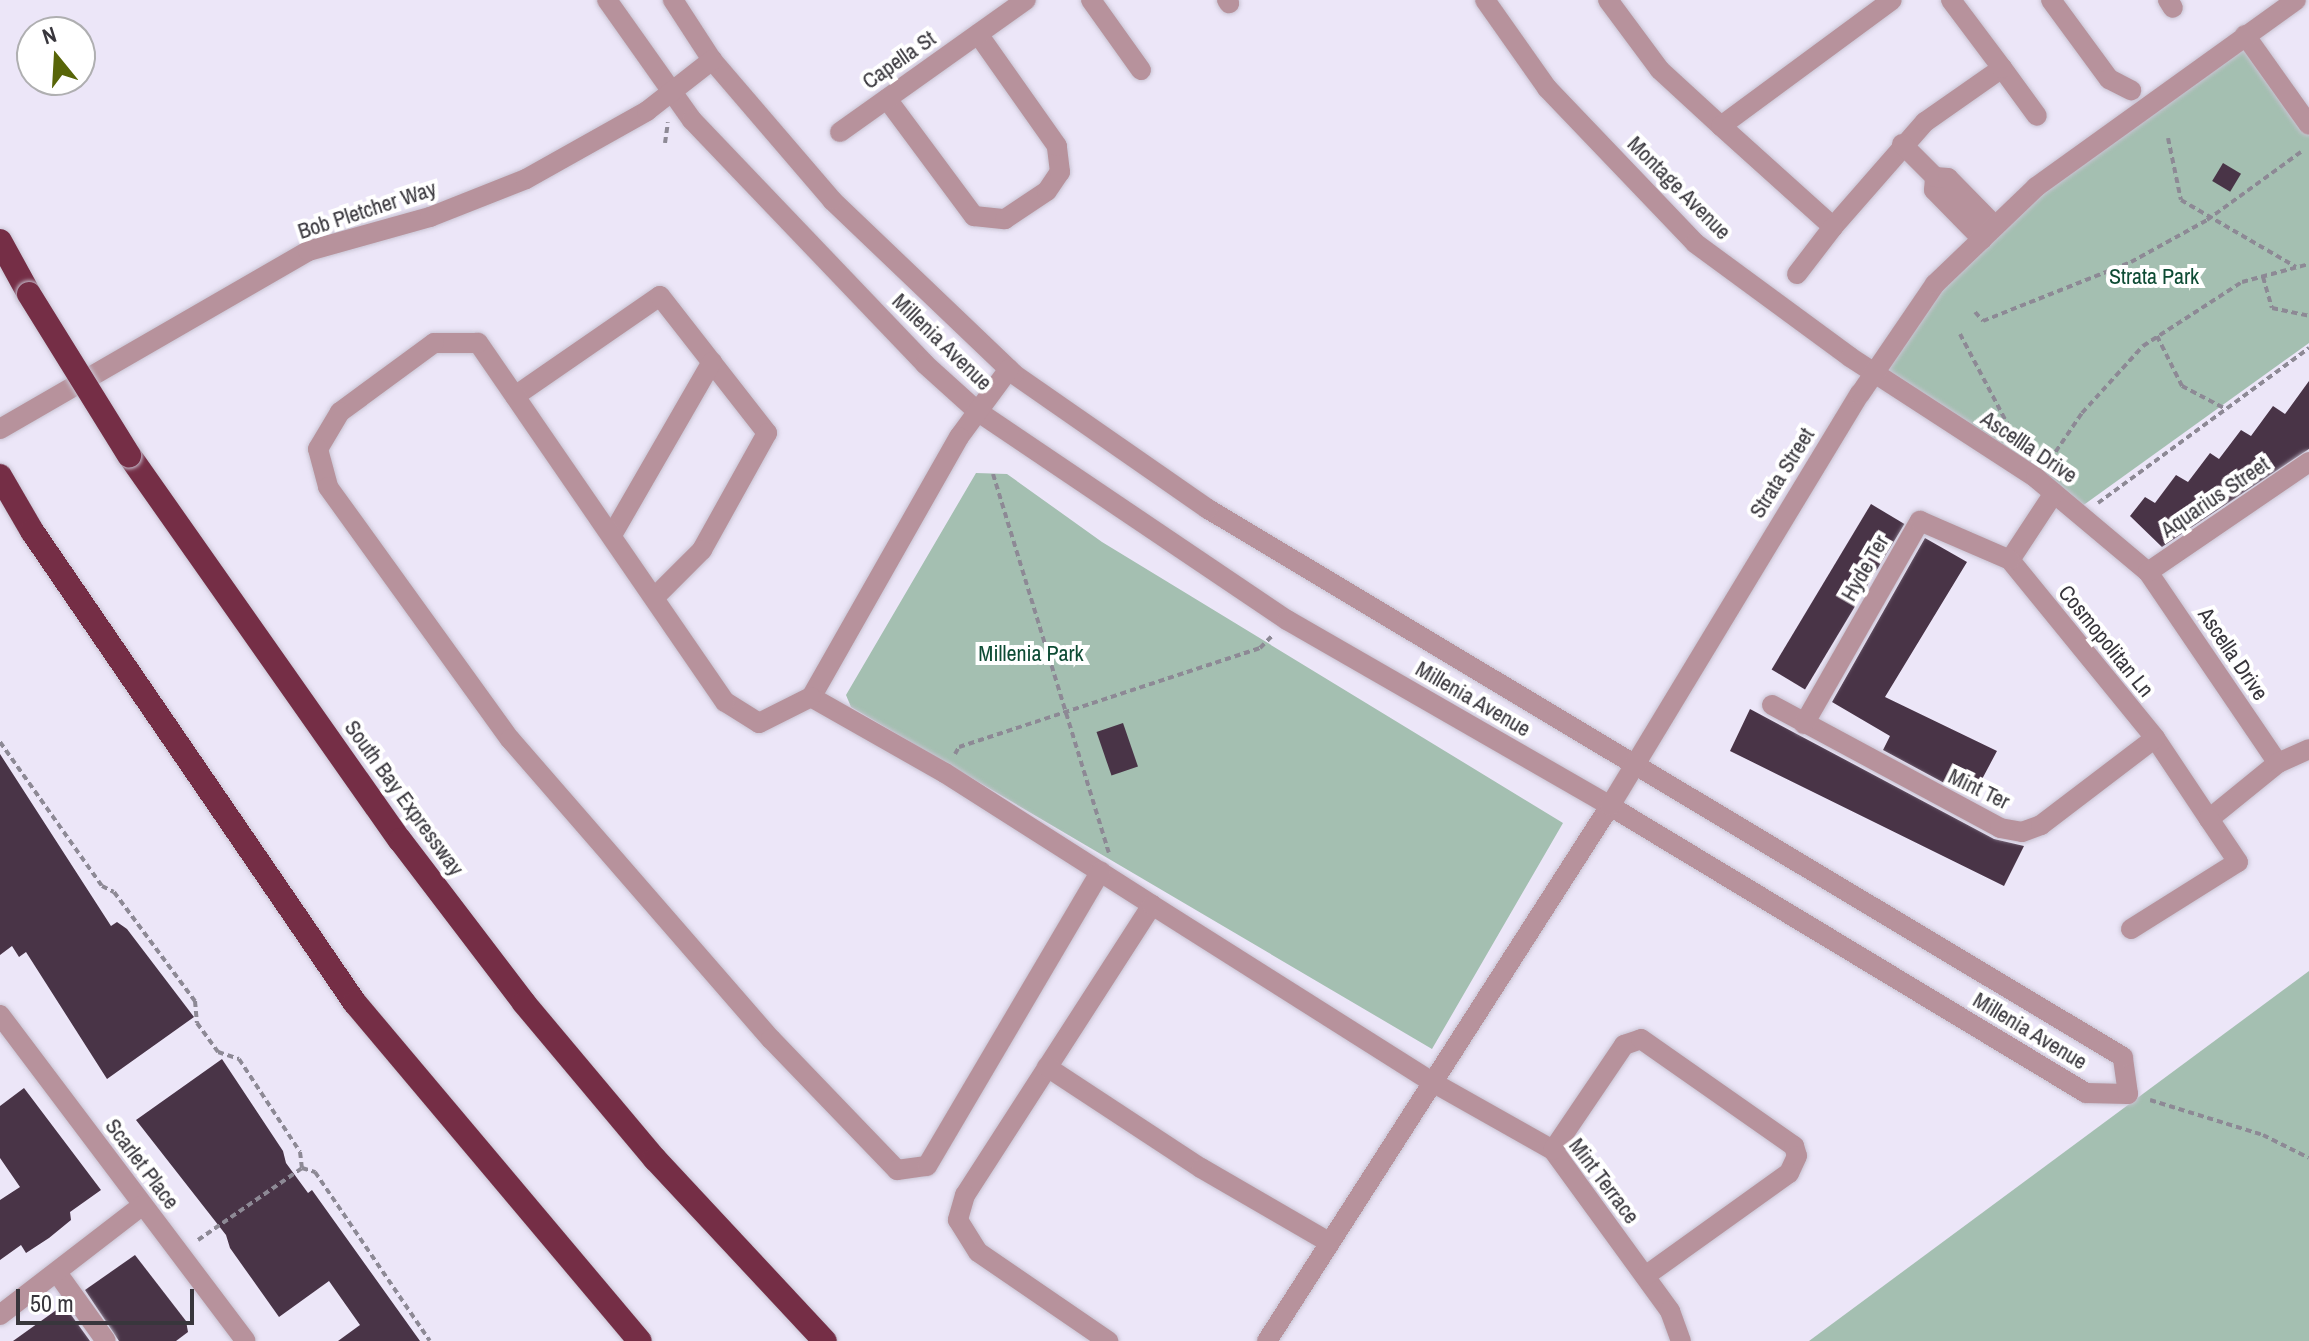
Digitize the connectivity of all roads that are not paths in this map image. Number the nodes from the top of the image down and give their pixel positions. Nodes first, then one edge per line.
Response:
1 (607, 0) edge
2 (673, 0) edge
3 (1026, 0) edge
4 (1091, 0) edge
5 (1485, 0) edge
6 (1892, 0) edge
7 (1951, 0) edge
8 (2051, 0) edge
9 (2296, 0) edge
10 (1612, 1) edge
11 (978, 34) junction
12 (2245, 35) junction
13 (712, 60) junction
14 (2002, 68) junction
15 (1141, 70) dead end
16 (2131, 90) dead end
17 (671, 95) junction
18 (887, 99) junction
19 (2037, 116) dead end
20 (2309, 125) edge
21 (1721, 126) junction
22 (840, 132) dead end
23 (1902, 144) junction
24 (1833, 227) junction
25 (1988, 233) junction
26 (0, 241) edge
27 (1797, 274) dead end
28 (712, 362) junction
29 (1009, 369) junction
30 (1875, 372) junction
31 (515, 396) junction
32 (977, 411) junction
33 (0, 429) edge
34 (2308, 464) edge
35 (0, 476) edge
36 (2054, 493) junction
37 (612, 535) junction
38 (2010, 560) junction
39 (2148, 572) junction
40 (655, 597) junction
41 (811, 697) junction
42 (1772, 705) dead end
43 (1804, 724) junction
44 (2155, 738) junction
45 (2309, 749) edge
46 (1635, 763) junction
47 (2278, 763) junction
48 (1610, 806) junction
49 (2209, 819) junction
50 (1101, 871) junction
51 (1152, 905) junction
52 (2131, 929) dead end
53 (0, 1015) edge
54 (7, 1040) edge
55 (1047, 1067) junction
56 (1434, 1083) junction
57 (1553, 1150) junction
58 (143, 1205) junction
59 (1327, 1241) junction
60 (58, 1274) junction
61 (1645, 1276) junction
62 (0, 1315) edge
63 (106, 1341) edge
64 (246, 1341) edge
65 (640, 1341) edge
66 (825, 1341) edge
67 (1108, 1341) edge
68 (1267, 1341) edge
69 (1681, 1341) edge

1 - 17 street, Millenia Avenue
2 - 13 street, Millenia Avenue
3 - 11 street, Capella St
4 - 15 street
5 - 30 street, Montage Avenue
6 - 21 street
7 - 14 street
8 - 16 street
9 - 12 street, Strata Street
10 - 21 street
11 - 18 street, Capella St
11 - 18 street
12 - 20 street
12 - 25 street, Strata Street
13 - 17 street, Bob Pletcher Way
13 - 29 street, Millenia Avenue
14 - 19 street
14 - 23 street
17 - 32 street, Millenia Avenue
17 - 33 street, Bob Pletcher Way
18 - 22 street, Capella St
21 - 24 street
23 - 24 street
23 - 25 street
24 - 27 street
25 - 30 street, Strata Street
26 - 66 highway, South Bay Expressway, bridge
28 - 31 street
28 - 37 street
28 - 40 street
29 - 32 street
29 - 46 street, Millenia Avenue
30 - 36 street, Ascellla Drive
30 - 46 street, Strata Street
31 - 37 street
31 - 50 street
32 - 41 street
32 - 48 street, Millenia Avenue
34 - 39 street, Aquarius Street
35 - 65 highway
36 - 38 street
36 - 39 street, Ascellla Drive
37 - 40 street
38 - 43 street, Hyde Ter
38 - 44 street, Cosmopolitan Ln
39 - 47 street, Ascella Drive
40 - 41 street
41 - 50 street, Mint Terrace
42 - 43 street, Mint Ter
43 - 44 street, Mint Ter
44 - 49 street, Cosmopolitan Ln
45 - 47 street
46 - 48 street, Strata Street
46 - 48 street, Millenia Avenue
47 - 49 street
48 - 56 street, Strata Street
49 - 52 street, Cosmopolitan Ln
50 - 51 street, Mint Terrace
51 - 55 street
51 - 56 street, Mint Terrace
53 - 54 street, Scarlet Place
54 - 58 street, Scarlet Place
55 - 59 street
55 - 67 street
56 - 57 street, Mint Terrace
56 - 59 street, Strata Street
57 - 61 street, Mint Terrace
57 - 61 street
58 - 60 street
58 - 64 street, Scarlet Place
59 - 68 street, Strata Street
60 - 62 street
60 - 63 street
61 - 69 street, Mint Terrace

